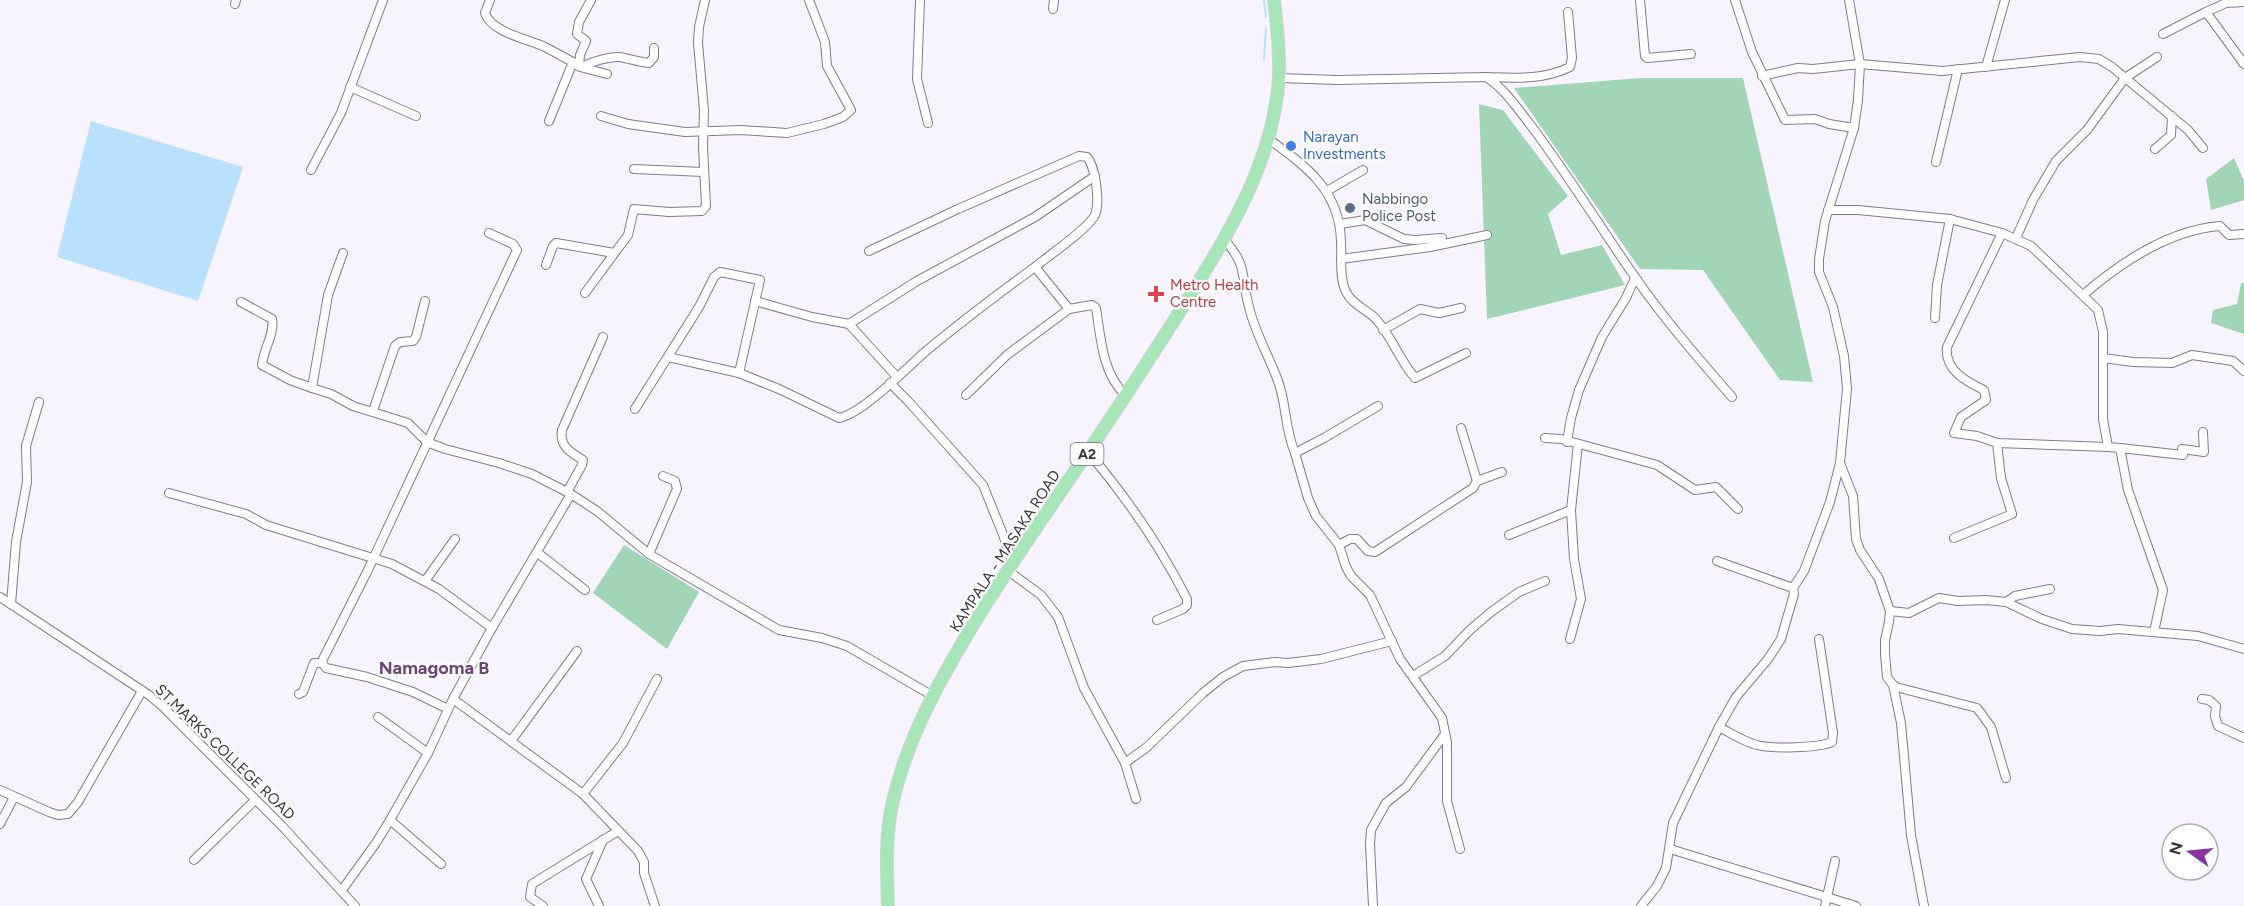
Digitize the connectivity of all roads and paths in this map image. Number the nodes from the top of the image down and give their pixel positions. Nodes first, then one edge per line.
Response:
1 (383, 0) edge
2 (490, 0) edge
3 (591, 0) edge
4 (705, 0) edge
5 (809, 0) edge
6 (920, 0) edge
7 (1054, 0) edge
8 (1274, 0) edge
9 (1640, 0) edge
10 (1736, 0) edge
11 (1850, 0) edge
12 (2005, 0) edge
13 (2232, 1) edge
14 (2244, 2) edge
15 (1053, 9) dead end
16 (1568, 12) dead end
17 (2206, 12) junction
18 (2163, 34) dead end
19 (654, 48) dead end
20 (1691, 54) dead end
21 (2157, 57) dead end
22 (1860, 64) junction
23 (2244, 64) edge
24 (578, 66) junction
25 (1986, 67) junction
26 (1958, 69) junction
27 (607, 74) dead end
28 (1762, 76) junction
29 (1486, 77) junction
30 (1279, 78) junction
31 (2125, 78) junction
32 (350, 87) junction
33 (416, 116) dead end
34 (601, 116) dead end
35 (2172, 116) junction
36 (549, 121) dead end
37 (928, 123) dead end
38 (1854, 128) junction
39 (705, 131) junction
40 (1267, 138) junction
41 (2203, 148) dead end
42 (2155, 149) dead end
43 (1936, 162) dead end
44 (634, 169) dead end
45 (311, 170) dead end
46 (1363, 170) dead end
47 (704, 172) junction
48 (1095, 176) junction
49 (1327, 191) junction
50 (1828, 210) junction
51 (1950, 219) junction
52 (1340, 224) junction
53 (489, 233) dead end
54 (2002, 233) junction
55 (2244, 234) edge
56 (1487, 235) dead end
57 (1442, 238) dead end
58 (2016, 238) junction
59 (1224, 239) junction
60 (869, 251) dead end
61 (344, 253) dead end
62 (614, 253) junction
63 (1341, 259) junction
64 (546, 265) dead end
65 (1035, 267) junction
66 (1635, 278) junction
67 (585, 293) dead end
68 (2083, 295) junction
69 (425, 301) dead end
70 (755, 301) junction
71 (241, 302) dead end
72 (1461, 308) dead end
73 (1069, 309) junction
74 (1935, 318) dead end
75 (849, 324) junction
76 (1383, 330) junction
77 (603, 337) dead end
78 (1466, 353) dead end
79 (668, 357) junction
80 (2103, 358) junction
81 (2244, 371) edge
82 (739, 373) junction
83 (893, 380) junction
84 (312, 388) junction
85 (966, 395) dead end
86 (1126, 396) junction
87 (1732, 397) dead end
88 (39, 402) dead end
89 (1378, 406) dead end
90 (635, 409) dead end
91 (373, 411) junction
92 (1461, 428) dead end
93 (2203, 432) dead end
94 (1545, 438) dead end
95 (427, 442) junction
96 (1567, 442) junction
97 (1997, 443) junction
98 (1578, 444) junction
99 (2108, 447) junction
100 (2120, 448) junction
101 (1088, 452) junction
102 (1295, 453) junction
103 (1840, 463) junction
104 (1502, 472) dead end
105 (663, 476) dead end
106 (1477, 481) junction
107 (169, 493) dead end
108 (569, 493) junction
109 (1738, 508) dead end
110 (1571, 510) junction
111 (1509, 535) dead end
112 (1004, 537) junction
113 (1954, 538) dead end
114 (455, 539) dead end
115 (1024, 544) junction
116 (1339, 545) junction
117 (538, 553) junction
118 (649, 554) junction
119 (373, 559) junction
120 (1717, 561) dead end
121 (1010, 566) junction
122 (425, 581) junction
123 (1545, 581) dead end
124 (1793, 588) junction
125 (2050, 589) dead end
126 (585, 590) dead end
127 (0, 597) edge
128 (2006, 602) junction
129 (11, 604) junction
130 (1890, 611) junction
131 (1157, 620) dead end
132 (492, 628) junction
133 (2154, 632) junction
134 (1570, 639) dead end
135 (1819, 639) dead end
136 (1392, 641) junction
137 (2244, 650) edge
138 (577, 651) dead end
139 (322, 663) junction
140 (1413, 676) junction
141 (657, 679) dead end
142 (1893, 685) junction
143 (142, 690) junction
144 (299, 694) dead end
145 (933, 696) junction
146 (453, 699) junction
147 (2202, 699) dead end
148 (448, 710) junction
149 (378, 717) dead end
150 (1719, 727) junction
151 (1445, 734) junction
152 (2244, 738) edge
153 (511, 741) junction
154 (428, 753) junction
155 (1125, 763) junction
156 (2006, 778) dead end
157 (0, 790) edge
158 (583, 794) junction
159 (14, 796) junction
160 (1136, 799) dead end
161 (255, 800) junction
162 (390, 819) junction
163 (0, 824) edge
164 (618, 831) junction
165 (603, 840) junction
166 (1460, 849) dead end
167 (1670, 849) junction
168 (194, 860) dead end
169 (1835, 861) dead end
170 (441, 864) dead end
171 (342, 890) junction
172 (1827, 896) junction
173 (355, 906) edge
174 (543, 906) edge
175 (599, 906) edge
176 (655, 906) edge
177 (888, 906) edge
178 (1373, 906) edge
179 (1641, 906) edge
180 (1825, 906) edge
181 (1856, 906) edge
182 (1924, 906) edge

1 - 32 street
2 - 24 street
3 - 24 street
4 - 39 street
5 - 39 street
6 - 37 street
7 - 15 street
8 - 30 main road, KAMPALA - MASAKA ROAD / A2
9 - 20 street
10 - 28 street
11 - 22 street
12 - 25 street
13 - 14 street
13 - 17 street
16 - 29 street
17 - 18 street
17 - 23 street
19 - 24 street
21 - 31 street
22 - 26 street
22 - 28 street
22 - 38 street
24 - 27 street
24 - 36 street
25 - 26 street
25 - 31 street
26 - 43 street
28 - 38 street
29 - 30 street
29 - 66 street
30 - 40 main road, KAMPALA - MASAKA ROAD / A2
31 - 35 street
31 - 58 street
32 - 33 street
32 - 45 street
34 - 39 street
35 - 41 street
35 - 42 street
38 - 50 street
39 - 47 street
40 - 49 street
40 - 59 main road, KAMPALA - MASAKA ROAD / A2
44 - 47 street
46 - 49 street
47 - 62 street
48 - 60 street
48 - 65 street
48 - 75 street
49 - 52 street
50 - 51 street
50 - 103 street
51 - 54 street
51 - 74 street
52 - 57 street
52 - 63 street
53 - 95 street
54 - 58 street
54 - 97 street
55 - 68 street
56 - 63 street
58 - 68 street
59 - 86 main road, KAMPALA - MASAKA ROAD / A2
59 - 102 street
61 - 84 street
62 - 64 street
62 - 67 street
63 - 76 street
65 - 73 street
65 - 83 street
66 - 87 street
66 - 96 street
68 - 80 street
69 - 91 street
70 - 75 street
70 - 79 street
70 - 82 street
71 - 84 street
72 - 76 street
73 - 85 street
73 - 86 street
75 - 83 street
76 - 78 street
77 - 108 street
79 - 82 street
79 - 90 street
80 - 81 street
80 - 99 street
82 - 83 street
83 - 112 street
84 - 91 street
86 - 101 main road, KAMPALA - MASAKA ROAD / A2
88 - 129 street
89 - 102 street
91 - 95 street
92 - 106 street
93 - 100 street
94 - 96 street
95 - 108 street
95 - 119 street
96 - 98 street
97 - 99 street
97 - 113 street
98 - 109 street
98 - 110 street
99 - 100 street
100 - 133 street
101 - 115 main road, KAMPALA - MASAKA ROAD / A2
101 - 131 street
102 - 116 street
103 - 124 street
103 - 130 street
104 - 106 street
105 - 118 street
106 - 116 street
107 - 119 street
108 - 117 street
108 - 118 street
110 - 111 street
110 - 134 street
112 - 115 street
112 - 121 street
114 - 122 street
115 - 121 main road, KAMPALA - MASAKA ROAD / A2
116 - 136 street
117 - 126 street
117 - 132 street
118 - 145 street
119 - 122 street
119 - 139 street
120 - 124 street
121 - 145 main road, KAMPALA - MASAKA ROAD / A2
121 - 155 street
122 - 132 street
123 - 140 street
124 - 150 street
125 - 128 street
127 - 129 street, ST.MARKS COLLEGE ROAD
128 - 130 street
128 - 133 street
129 - 143 street, ST.MARKS COLLEGE ROAD
130 - 142 street
132 - 146 street
133 - 137 street
135 - 150 street
136 - 140 street
136 - 155 street
138 - 153 street
139 - 144 street
139 - 148 street
140 - 151 street
141 - 158 street
142 - 156 street
142 - 182 street
143 - 159 street
143 - 161 street, ST.MARKS COLLEGE ROAD
145 - 177 main road, KAMPALA - MASAKA ROAD / A2
146 - 148 street
146 - 153 street
147 - 152 street
148 - 154 street
149 - 154 street
150 - 167 street
151 - 166 street
151 - 178 street
153 - 158 street
154 - 162 street
155 - 160 street
157 - 159 street
158 - 164 street
159 - 163 street
161 - 168 street
161 - 171 street, ST.MARKS COLLEGE ROAD
162 - 170 street
162 - 171 street
164 - 165 street
164 - 176 street
165 - 174 street
165 - 175 street
167 - 172 street
167 - 179 street
169 - 172 street
171 - 173 street, ST.MARKS COLLEGE ROAD
172 - 180 street
172 - 181 street

